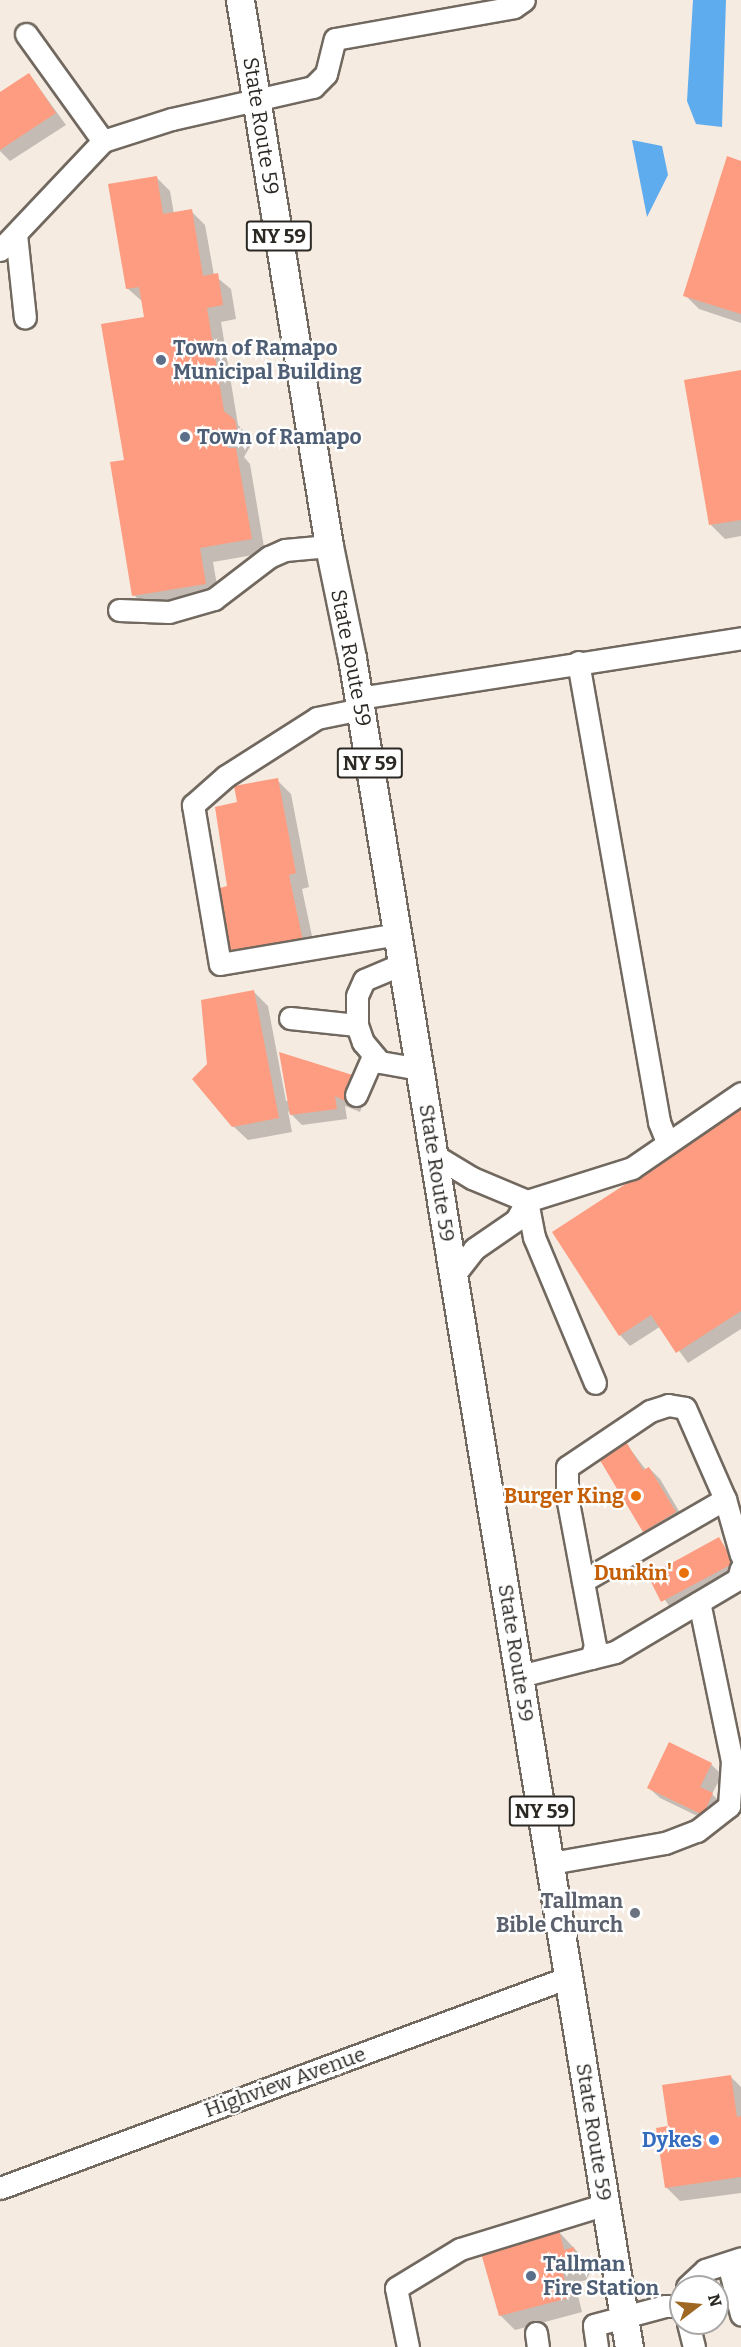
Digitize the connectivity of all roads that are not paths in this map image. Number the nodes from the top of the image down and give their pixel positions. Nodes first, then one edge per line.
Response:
1 (240, 0) edge
2 (524, 0) edge
3 (26, 34) dead end
4 (257, 100) junction
5 (103, 141) junction
6 (16, 234) junction
7 (0, 250) edge
8 (25, 318) dead end
9 (329, 546) junction
10 (119, 610) dead end
11 (741, 640) edge
12 (578, 662) junction
13 (360, 703) junction
14 (398, 933) junction
15 (402, 964) junction
16 (290, 1018) dead end
17 (357, 1025) junction
18 (373, 1056) junction
19 (420, 1069) junction
20 (741, 1093) edge
21 (356, 1095) dead end
22 (667, 1142) junction
23 (434, 1155) junction
24 (527, 1201) junction
25 (454, 1275) junction
26 (595, 1383) dead end
27 (725, 1499) junction
28 (741, 1555) edge
29 (741, 1568) edge
30 (583, 1581) junction
31 (699, 1602) junction
32 (591, 1658) junction
33 (520, 1676) junction
34 (551, 1863) junction
35 (569, 1977) junction
36 (0, 2187) edge
37 (606, 2204) junction
38 (734, 2260) edge
39 (700, 2275) edge
40 (669, 2306) edge
41 (741, 2314) edge
42 (624, 2319) junction
43 (408, 2347) edge
44 (597, 2347) edge
45 (629, 2347) edge

1 - 4 main road, State Route 59 / NY 59
2 - 4 street
3 - 5 street
4 - 5 street
4 - 9 main road, State Route 59 / NY 59
5 - 6 street
6 - 7 street
6 - 8 street
9 - 10 street
9 - 13 main road, State Route 59 / NY 59
11 - 12 street
12 - 13 street
12 - 22 street
13 - 14 main road, State Route 59 / NY 59
13 - 14 street
14 - 15 main road, State Route 59 / NY 59
15 - 17 street
15 - 19 main road, State Route 59 / NY 59
16 - 17 street
17 - 18 street
18 - 19 street
18 - 21 street
19 - 23 main road, State Route 59 / NY 59
20 - 22 street
22 - 24 street
23 - 24 street
23 - 25 main road, State Route 59 / NY 59
24 - 25 street
24 - 26 street
25 - 33 main road, State Route 59 / NY 59
27 - 28 street
27 - 30 street
27 - 30 street
29 - 31 street
30 - 32 street
31 - 32 street
31 - 34 street
32 - 33 street
33 - 34 main road, State Route 59 / NY 59
34 - 35 main road, State Route 59 / NY 59
35 - 36 street, Highview Avenue
35 - 37 main road, State Route 59 / NY 59
37 - 42 main road, State Route 59 / NY 59
37 - 43 street
38 - 39 street
38 - 41 street
40 - 42 street
42 - 44 street
42 - 45 main road, State Route 59 / NY 59

